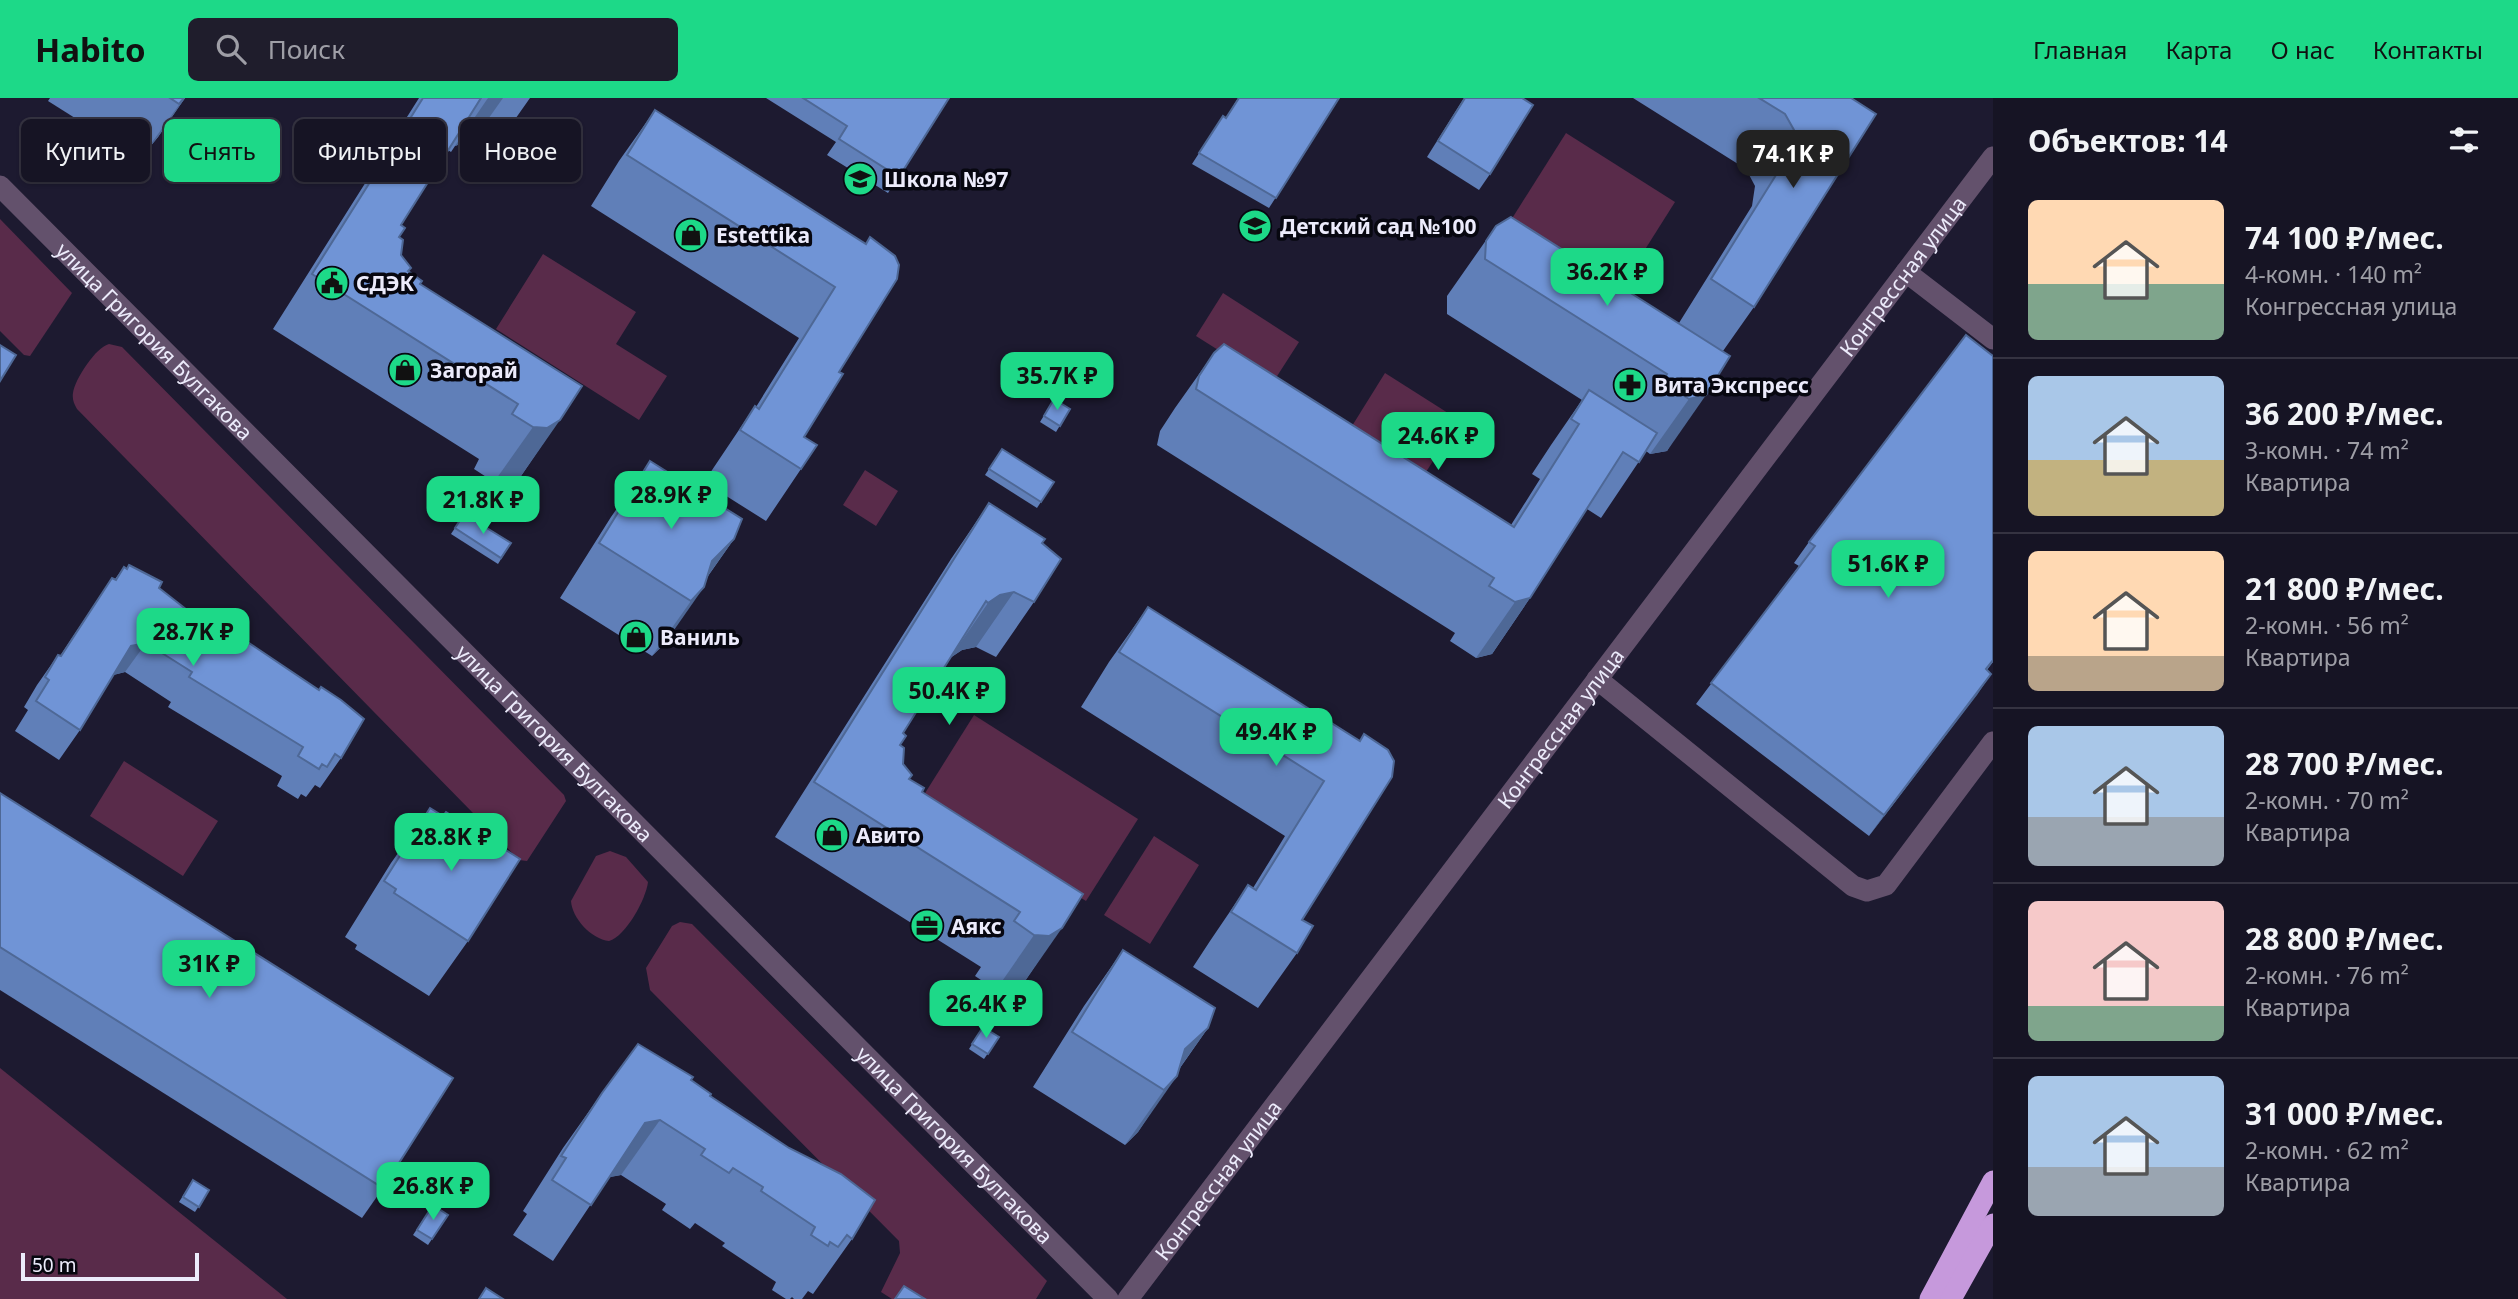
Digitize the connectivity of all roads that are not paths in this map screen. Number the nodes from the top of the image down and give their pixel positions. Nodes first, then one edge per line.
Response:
1 (1993, 157) edge
2 (0, 186) edge
3 (1906, 272) junction
4 (1993, 339) edge
5 (1597, 680) junction
6 (1993, 742) edge
7 (1993, 1181) edge
8 (1993, 1224) edge
9 (1108, 1299) edge
10 (1128, 1299) edge
11 (1930, 1299) edge
12 (1951, 1299) edge

1 - 3 street, Конгрессная улица
2 - 9 street, улица Григория Булгакова
3 - 4 street
3 - 5 street, Конгрессная улица
5 - 6 street
5 - 10 street, Конгрессная улица
7 - 11 highway
8 - 12 highway

